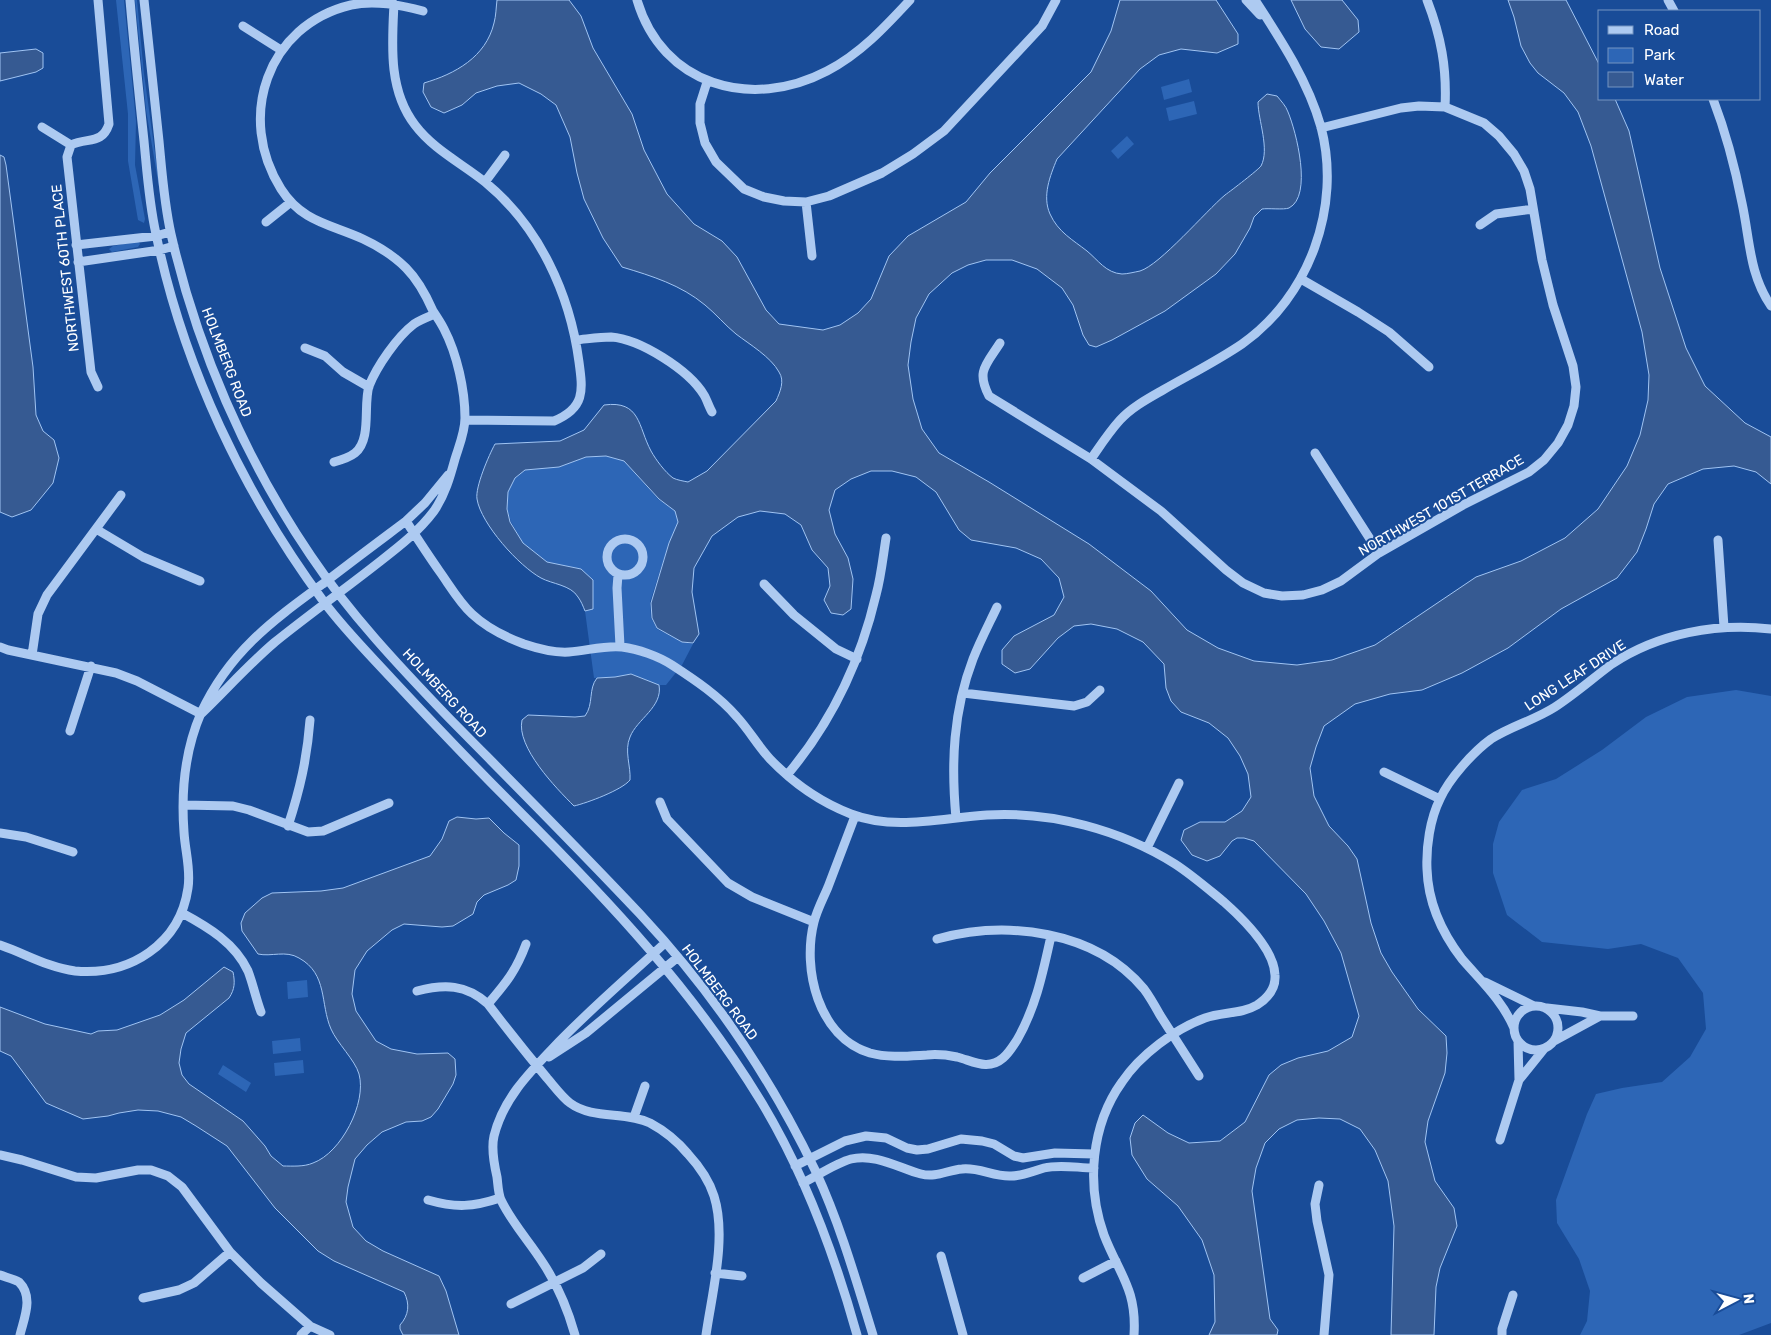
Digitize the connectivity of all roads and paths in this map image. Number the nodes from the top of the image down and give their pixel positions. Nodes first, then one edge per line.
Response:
1 (98, 0) edge
2 (130, 0) edge
3 (144, 0) edge
4 (636, 0) edge
5 (910, 0) edge
6 (1056, 0) edge
7 (1246, 0) edge
8 (1256, 0) edge
9 (1427, 0) edge
10 (394, 4) junction
11 (422, 11) dead end
12 (243, 26) dead end
13 (1274, 29) junction
14 (280, 50) junction
15 (707, 82) junction
16 (1713, 100) edge
17 (1445, 107) junction
18 (42, 127) dead end
19 (1321, 128) junction
20 (71, 145) junction
21 (505, 155) dead end
22 (485, 182) junction
23 (291, 202) junction
24 (806, 202) junction
25 (1533, 209) junction
26 (266, 222) dead end
27 (1480, 225) dead end
28 (170, 232) junction
29 (156, 236) junction
30 (76, 245) junction
31 (174, 246) junction
32 (160, 250) junction
33 (812, 256) dead end
34 (78, 262) junction
35 (1301, 279) junction
36 (1771, 306) edge
37 (435, 314) junction
38 (576, 340) junction
39 (1000, 343) dead end
40 (305, 348) dead end
41 (1429, 366) dead end
42 (98, 387) dead end
43 (369, 387) junction
44 (712, 412) dead end
45 (465, 420) junction
46 (1315, 453) dead end
47 (1091, 459) junction
48 (334, 462) dead end
49 (453, 468) junction
50 (121, 495) dead end
51 (406, 521) junction
52 (96, 529) junction
53 (414, 535) junction
54 (886, 538) dead end
55 (1718, 540) dead end
56 (1379, 552) junction
57 (618, 575) junction
58 (328, 580) junction
59 (200, 581) dead end
60 (764, 584) dead end
61 (315, 589) junction
62 (338, 594) junction
63 (325, 604) junction
64 (997, 607) dead end
65 (1724, 627) junction
66 (1771, 629) edge
67 (620, 646) junction
68 (0, 647) edge
69 (32, 655) junction
70 (857, 658) junction
71 (91, 666) junction
72 (1100, 690) dead end
73 (963, 693) junction
74 (201, 714) junction
75 (310, 720) dead end
76 (70, 731) dead end
77 (1384, 772) dead end
78 (787, 775) junction
79 (1179, 783) dead end
80 (1440, 799) junction
81 (660, 802) dead end
82 (389, 803) dead end
83 (183, 806) junction
84 (855, 816) junction
85 (956, 818) junction
86 (288, 826) junction
87 (0, 832) edge
88 (1147, 848) junction
89 (73, 852) dead end
90 (182, 913) junction
91 (814, 922) junction
92 (1051, 936) junction
93 (936, 939) dead end
94 (665, 943) junction
95 (526, 944) dead end
96 (0, 945) edge
97 (654, 953) junction
98 (678, 958) junction
99 (666, 968) junction
100 (1481, 979) junction
101 (417, 992) dead end
102 (488, 1004) junction
103 (1534, 1006) junction
104 (1545, 1008) junction
105 (261, 1012) dead end
106 (1600, 1016) junction
107 (1633, 1016) dead end
108 (1514, 1028) junction
109 (1173, 1035) junction
110 (1518, 1041) junction
111 (1554, 1041) junction
112 (1544, 1049) junction
113 (537, 1065) junction
114 (1199, 1076) dead end
115 (1519, 1080) junction
116 (645, 1086) dead end
117 (634, 1118) junction
118 (1500, 1140) dead end
119 (1094, 1154) junction
120 (0, 1155) edge
121 (809, 1160) junction
122 (795, 1166) junction
123 (1094, 1168) junction
124 (817, 1176) junction
125 (803, 1183) junction
126 (1319, 1184) dead end
127 (500, 1198) junction
128 (428, 1200) dead end
129 (230, 1252) junction
130 (601, 1254) dead end
131 (941, 1256) dead end
132 (1116, 1261) junction
133 (715, 1273) junction
134 (0, 1275) edge
135 (742, 1276) dead end
136 (1083, 1278) dead end
137 (554, 1283) junction
138 (1513, 1295) dead end
139 (144, 1298) dead end
140 (511, 1304) dead end
141 (310, 1326) junction
142 (20, 1335) edge
143 (301, 1335) edge
144 (330, 1335) edge
145 (575, 1335) edge
146 (706, 1335) edge
147 (857, 1335) edge
148 (873, 1335) edge
149 (963, 1335) edge
150 (1134, 1335) edge
151 (1324, 1335) edge
152 (1502, 1335) edge

1 - 20 street
2 - 29 street, HOLMBERG ROAD
3 - 28 street, HOLMBERG ROAD
4 - 15 street
5 - 15 street
6 - 24 street
7 - 13 street
8 - 13 street
9 - 17 street
10 - 11 street
10 - 14 street
10 - 22 street
12 - 14 street
13 - 19 street
14 - 23 street
15 - 24 street
16 - 36 street
17 - 19 street
17 - 25 street, NORTHWEST 101ST TERRACE
18 - 20 street
19 - 35 street
20 - 30 street, NORTHWEST 60TH PLACE
21 - 22 street
22 - 38 street
23 - 26 street
23 - 37 street
24 - 33 street
25 - 27 street
25 - 56 street, NORTHWEST 101ST TERRACE
28 - 29 street
28 - 31 street, HOLMBERG ROAD
29 - 30 street
29 - 32 street, HOLMBERG ROAD
30 - 34 street, NORTHWEST 60TH PLACE
31 - 32 street
31 - 58 street, HOLMBERG ROAD
32 - 34 street
32 - 61 street, HOLMBERG ROAD
34 - 42 street, NORTHWEST 60TH PLACE
35 - 41 street
35 - 47 street
37 - 43 street
37 - 45 street
38 - 44 street
38 - 45 street
39 - 47 street, NORTHWEST 101ST TERRACE
40 - 43 street
43 - 48 street
45 - 49 street
46 - 56 street
47 - 56 street, NORTHWEST 101ST TERRACE
49 - 51 street
49 - 53 street
50 - 52 street
51 - 53 street
51 - 58 street
52 - 59 street
52 - 69 street
53 - 62 street
53 - 67 street
54 - 70 street
55 - 65 street
57 - 57 street
57 - 67 street
58 - 61 street
58 - 62 street, HOLMBERG ROAD
60 - 70 street
61 - 63 street, HOLMBERG ROAD
61 - 74 street
62 - 63 street
62 - 94 street, HOLMBERG ROAD
63 - 74 street
63 - 97 street, HOLMBERG ROAD
64 - 73 street
65 - 66 street, LONG LEAF DRIVE
65 - 80 street, LONG LEAF DRIVE
67 - 78 street
68 - 69 street
69 - 71 street
70 - 78 street
71 - 74 street
71 - 76 street
72 - 73 street
73 - 85 street
74 - 83 street
75 - 86 street
77 - 80 street
78 - 84 street
79 - 88 street
80 - 100 street, LONG LEAF DRIVE
81 - 91 street
82 - 86 street
83 - 86 street
83 - 90 street
84 - 85 street
84 - 91 street
85 - 88 street
87 - 89 street
88 - 109 street
90 - 96 street
90 - 105 street
91 - 92 street
92 - 93 street
92 - 109 street
94 - 97 street
94 - 98 street, HOLMBERG ROAD
95 - 102 street
97 - 99 street, HOLMBERG ROAD
97 - 113 street
98 - 99 street
98 - 121 street, HOLMBERG ROAD
99 - 113 street
99 - 122 street, HOLMBERG ROAD
100 - 103 street, LONG LEAF DRIVE
100 - 108 street, LONG LEAF DRIVE
101 - 102 street
102 - 113 street
103 - 104 street
103 - 108 street
104 - 106 street
104 - 111 street
106 - 107 street
106 - 111 street
108 - 110 street
109 - 114 street
109 - 119 street
110 - 112 street
110 - 115 street
111 - 112 street
112 - 115 street
113 - 117 street
113 - 127 street
115 - 118 street
116 - 117 street
117 - 133 street
119 - 121 street
119 - 123 street
120 - 129 street
121 - 122 street
121 - 124 street, HOLMBERG ROAD
122 - 125 street, HOLMBERG ROAD
123 - 124 street
123 - 132 street
124 - 125 street
124 - 148 street, HOLMBERG ROAD
125 - 147 street, HOLMBERG ROAD
126 - 151 street
127 - 128 street
127 - 137 street
129 - 139 street
129 - 141 street
130 - 137 street
131 - 149 street
132 - 136 street
132 - 150 street
133 - 135 street
133 - 146 street
134 - 142 street
137 - 140 street
137 - 145 street
138 - 152 street
141 - 143 street
141 - 144 street

